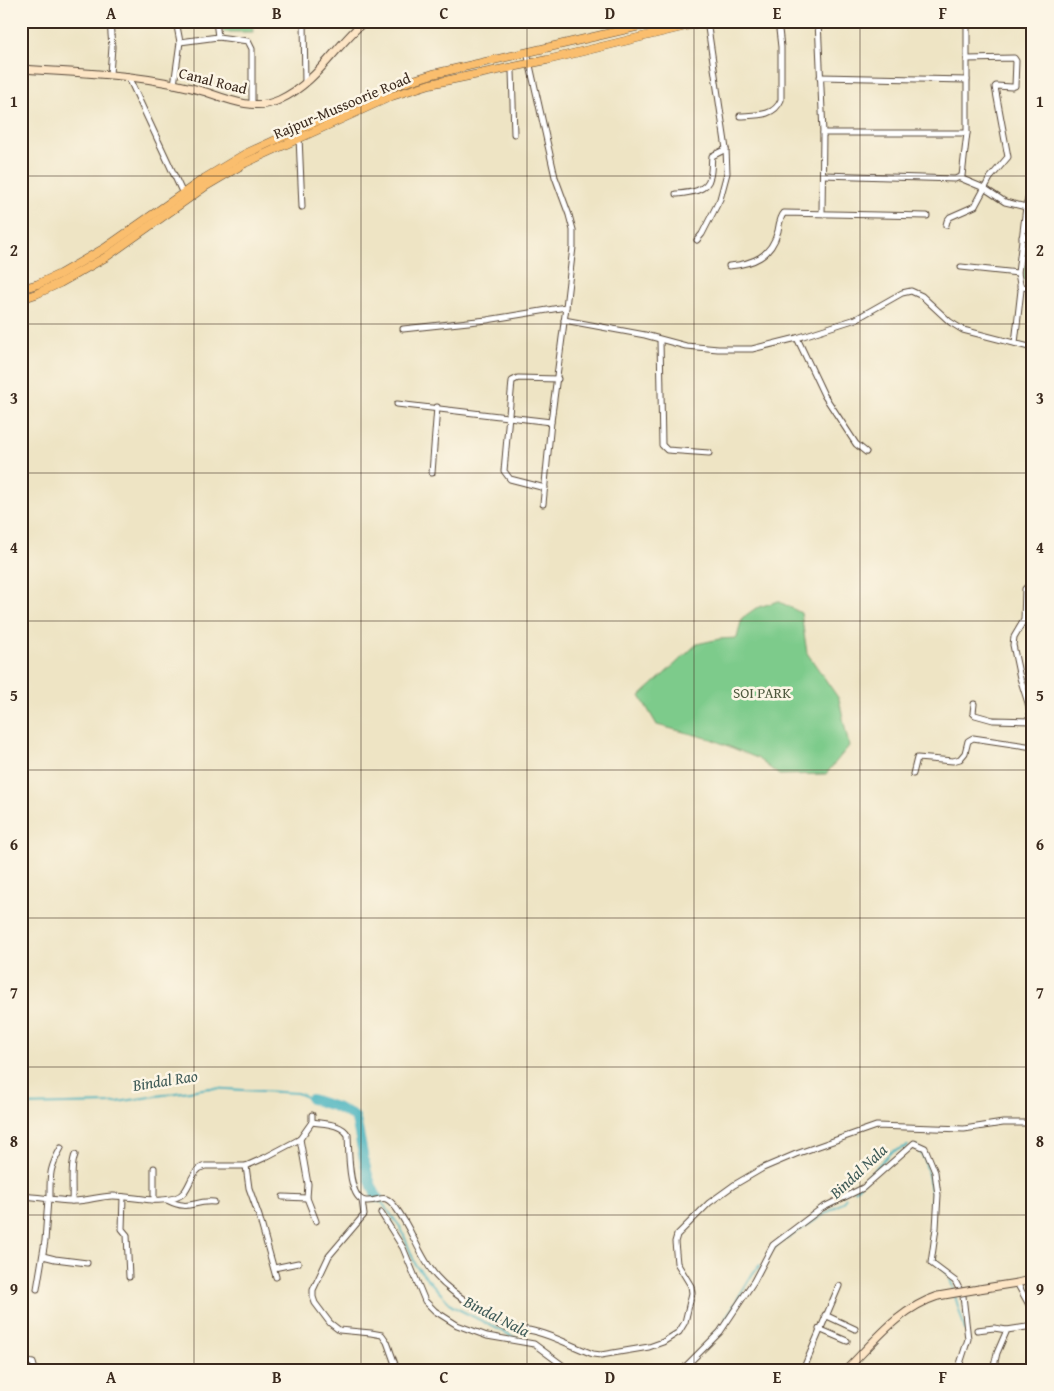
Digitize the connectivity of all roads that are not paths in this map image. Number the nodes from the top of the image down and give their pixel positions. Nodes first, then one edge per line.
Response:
1 (110, 21) edge
2 (176, 21) edge
3 (216, 21) edge
4 (304, 21) edge
5 (366, 21) edge
6 (662, 21) edge
7 (707, 21) edge
8 (778, 21) edge
9 (818, 21) edge
10 (963, 21) edge
11 (357, 25) edge
12 (218, 37) junction
13 (180, 42) junction
14 (528, 52) junction
15 (967, 59) junction
16 (530, 64) junction
17 (510, 68) junction
18 (21, 69) edge
19 (110, 74) junction
20 (128, 75) junction
21 (820, 77) junction
22 (967, 80) junction
23 (305, 84) junction
24 (174, 85) junction
25 (252, 105) junction
26 (740, 116) dead end
27 (298, 129) junction
28 (824, 133) junction
29 (967, 133) junction
30 (514, 134) dead end
31 (299, 137) junction
32 (726, 149) junction
33 (823, 175) junction
34 (960, 178) junction
35 (1033, 179) edge
36 (984, 188) junction
37 (183, 194) junction
38 (676, 194) dead end
39 (302, 207) dead end
40 (1026, 207) junction
41 (822, 213) junction
42 (926, 216) dead end
43 (946, 225) dead end
44 (1022, 237) junction
45 (1033, 238) edge
46 (697, 240) dead end
47 (729, 266) dead end
48 (961, 267) dead end
49 (1018, 273) junction
50 (1020, 287) junction
51 (1033, 288) edge
52 (21, 289) edge
53 (21, 298) edge
54 (566, 306) junction
55 (564, 320) junction
56 (403, 329) dead end
57 (797, 338) junction
58 (660, 340) junction
59 (1015, 343) junction
60 (1033, 348) edge
61 (558, 379) junction
62 (397, 404) dead end
63 (437, 408) junction
64 (510, 417) junction
65 (551, 422) junction
66 (866, 452) dead end
67 (709, 453) dead end
68 (432, 473) dead end
69 (545, 488) junction
70 (543, 504) dead end
71 (1033, 588) edge
72 (1025, 693) junction
73 (1033, 693) edge
74 (974, 704) dead end
75 (1032, 721) edge
76 (1033, 729) edge
77 (1033, 747) edge
78 (913, 774) dead end
79 (312, 1114) dead end
80 (312, 1122) junction
81 (1033, 1123) edge
82 (300, 1140) junction
83 (61, 1148) dead end
84 (75, 1155) dead end
85 (246, 1166) junction
86 (154, 1168) dead end
87 (21, 1196) edge
88 (123, 1197) junction
89 (283, 1197) dead end
90 (307, 1198) junction
91 (49, 1199) junction
92 (165, 1199) junction
93 (154, 1200) junction
94 (72, 1201) junction
95 (364, 1201) junction
96 (214, 1202) dead end
97 (381, 1213) dead end
98 (316, 1221) dead end
99 (43, 1256) junction
100 (87, 1263) dead end
101 (298, 1263) dead end
102 (274, 1268) junction
103 (129, 1277) dead end
104 (276, 1277) dead end
105 (1033, 1279) edge
106 (1017, 1283) junction
107 (839, 1286) dead end
108 (37, 1289) dead end
109 (1033, 1312) edge
110 (825, 1315) junction
111 (1033, 1326) edge
112 (819, 1329) junction
113 (855, 1329) dead end
114 (977, 1330) dead end
115 (1007, 1330) junction
116 (847, 1341) dead end
117 (21, 1362) edge
118 (396, 1367) junction
119 (35, 1370) edge
120 (385, 1370) edge
121 (408, 1370) edge
122 (569, 1370) edge
123 (682, 1370) edge
124 (803, 1370) edge
125 (846, 1370) edge
126 (958, 1370) edge
127 (993, 1370) edge

1 - 19 street
2 - 13 street
3 - 12 street
4 - 23 street
5 - 11 street, Canal Road
6 - 14 main road, Rajpur-Mussoorie Road
7 - 16 main road, Rajpur-Mussoorie Road
7 - 32 street
8 - 26 street
9 - 21 street
10 - 15 street
11 - 23 street, Canal Road
12 - 13 street
12 - 25 street
13 - 24 street
14 - 16 street
14 - 27 main road, Rajpur-Mussoorie Road
15 - 22 street
15 - 36 street
16 - 17 main road, Rajpur-Mussoorie Road
16 - 54 street
17 - 30 street
17 - 31 main road, Rajpur-Mussoorie Road
18 - 19 street, Canal Road
19 - 20 street, Canal Road
20 - 24 street, Canal Road
20 - 37 street
21 - 22 street
21 - 28 street
22 - 29 street
23 - 25 street, Canal Road
24 - 25 street, Canal Road
27 - 31 street
27 - 37 main road, Rajpur-Mussoorie Road
28 - 29 street
28 - 33 street
29 - 34 street
31 - 39 street
31 - 53 main road, Rajpur-Mussoorie Road
32 - 38 street
32 - 46 street
33 - 34 street
33 - 41 street
34 - 36 street
35 - 40 street
36 - 40 street
36 - 43 street
37 - 52 main road, Rajpur-Mussoorie Road
40 - 44 street
41 - 42 street
41 - 47 street
44 - 45 street
44 - 49 street
48 - 49 street
49 - 50 street
50 - 51 street
50 - 59 street
54 - 55 street
54 - 56 street
55 - 58 street
55 - 61 street
57 - 58 street
57 - 59 street
57 - 66 street
58 - 67 street
59 - 60 street
61 - 64 street
61 - 65 street
62 - 63 street
63 - 64 street
63 - 68 street
64 - 65 street
64 - 69 street
65 - 69 street
69 - 70 street
71 - 72 street
72 - 73 street
72 - 75 street
74 - 75 street
75 - 76 street
77 - 78 street
79 - 80 street
80 - 82 street
80 - 95 street
81 - 95 street
82 - 85 street
82 - 90 street
83 - 91 street
84 - 94 street
85 - 92 street
85 - 102 street
86 - 93 street
87 - 91 street
88 - 93 street
88 - 94 street
88 - 103 street
89 - 90 street
90 - 98 street
91 - 94 street
91 - 99 street
92 - 93 street
92 - 96 street
95 - 118 street
97 - 122 street
99 - 100 street
99 - 108 street
101 - 102 street
102 - 104 street
105 - 106 street
106 - 109 street
106 - 125 street, bridge
107 - 110 street
110 - 112 street
110 - 113 street
111 - 115 street
112 - 116 street
112 - 124 street
114 - 115 street
115 - 127 street
117 - 119 street
118 - 120 street
118 - 121 street
123 - 126 street

